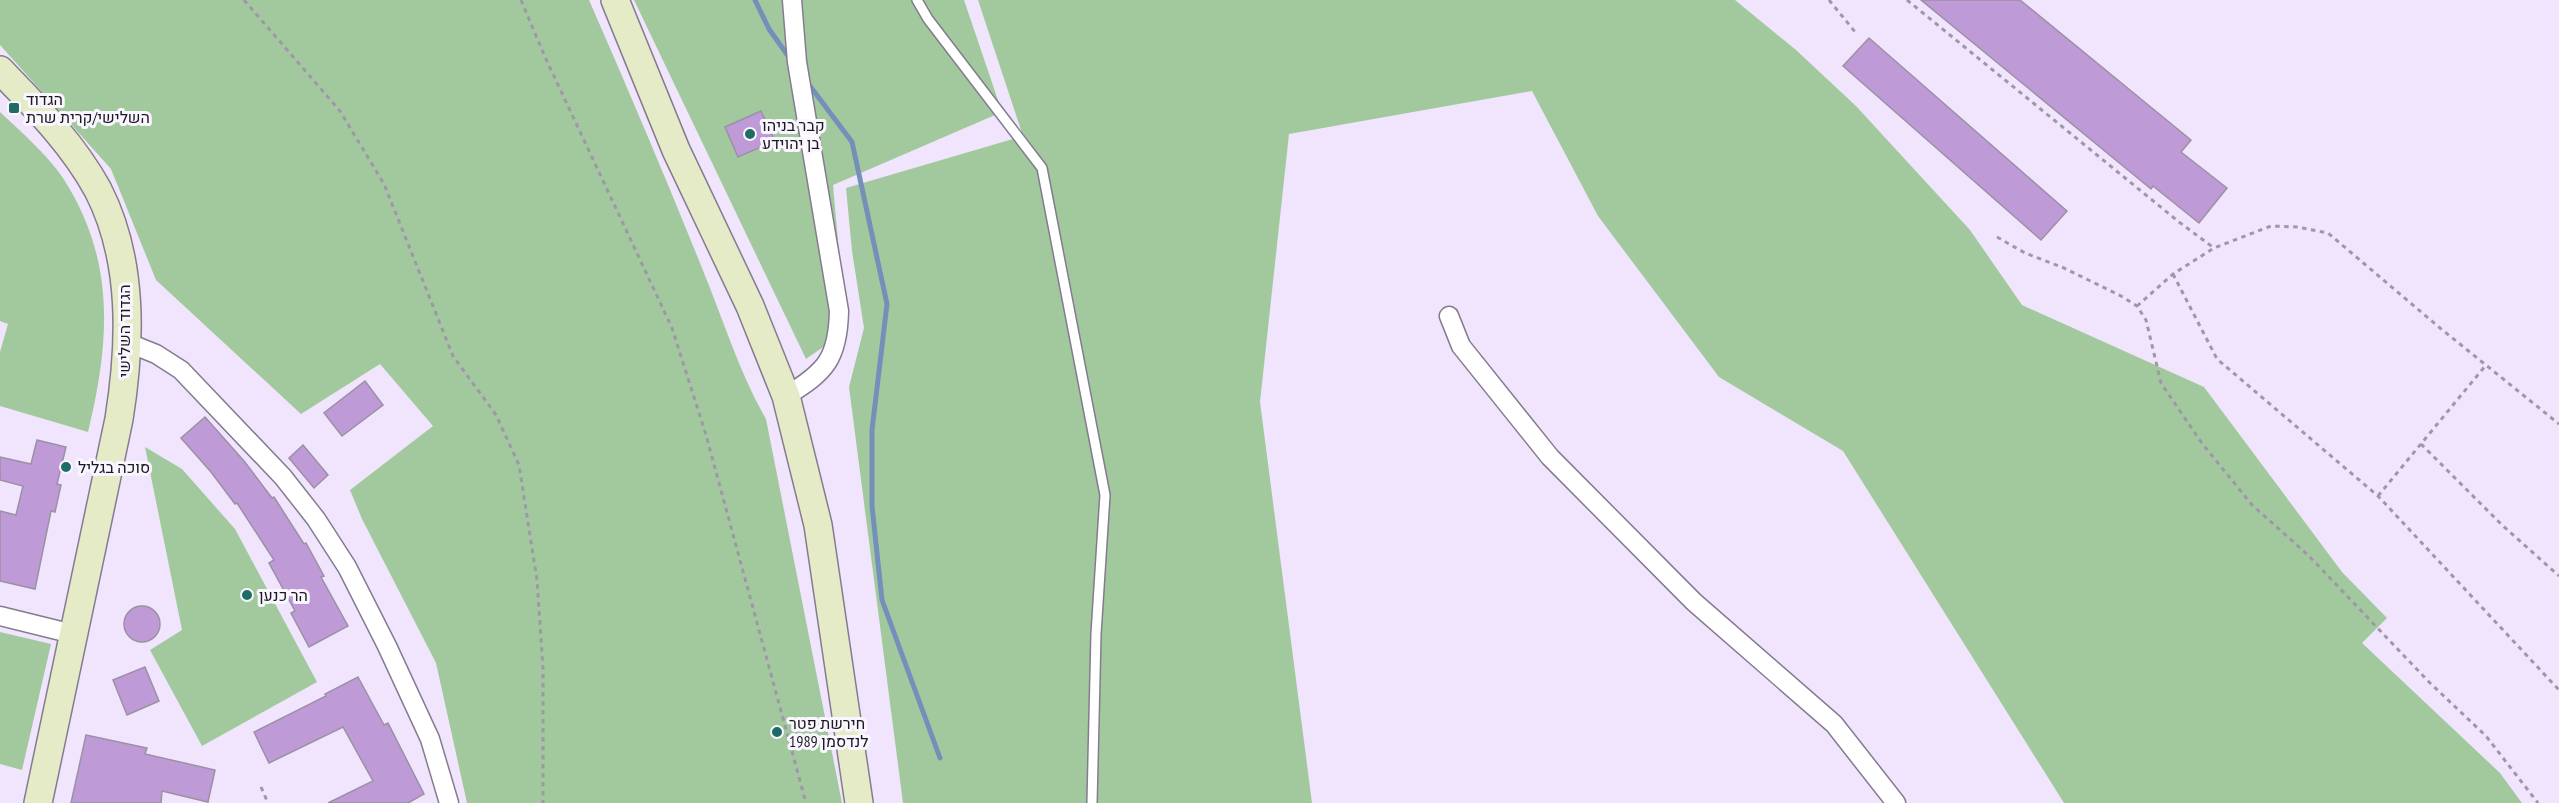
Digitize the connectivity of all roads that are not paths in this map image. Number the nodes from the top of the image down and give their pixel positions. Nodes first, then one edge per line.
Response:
1 (615, 0) edge
2 (792, 0) edge
3 (917, 0) edge
4 (0, 70) edge
5 (1449, 316) dead end
6 (126, 342) junction
7 (786, 396) junction
8 (0, 616) edge
9 (73, 634) junction
10 (38, 803) edge
11 (449, 803) edge
12 (859, 803) edge
13 (1092, 803) edge
14 (1896, 803) edge

1 - 7 main road
2 - 7 street
3 - 13 lane
4 - 6 main road, הגדוד השלישי
5 - 14 street
6 - 9 main road, הגדוד השלישי
6 - 11 street
7 - 12 main road
8 - 9 street
9 - 10 main road, הגדוד השלישי

